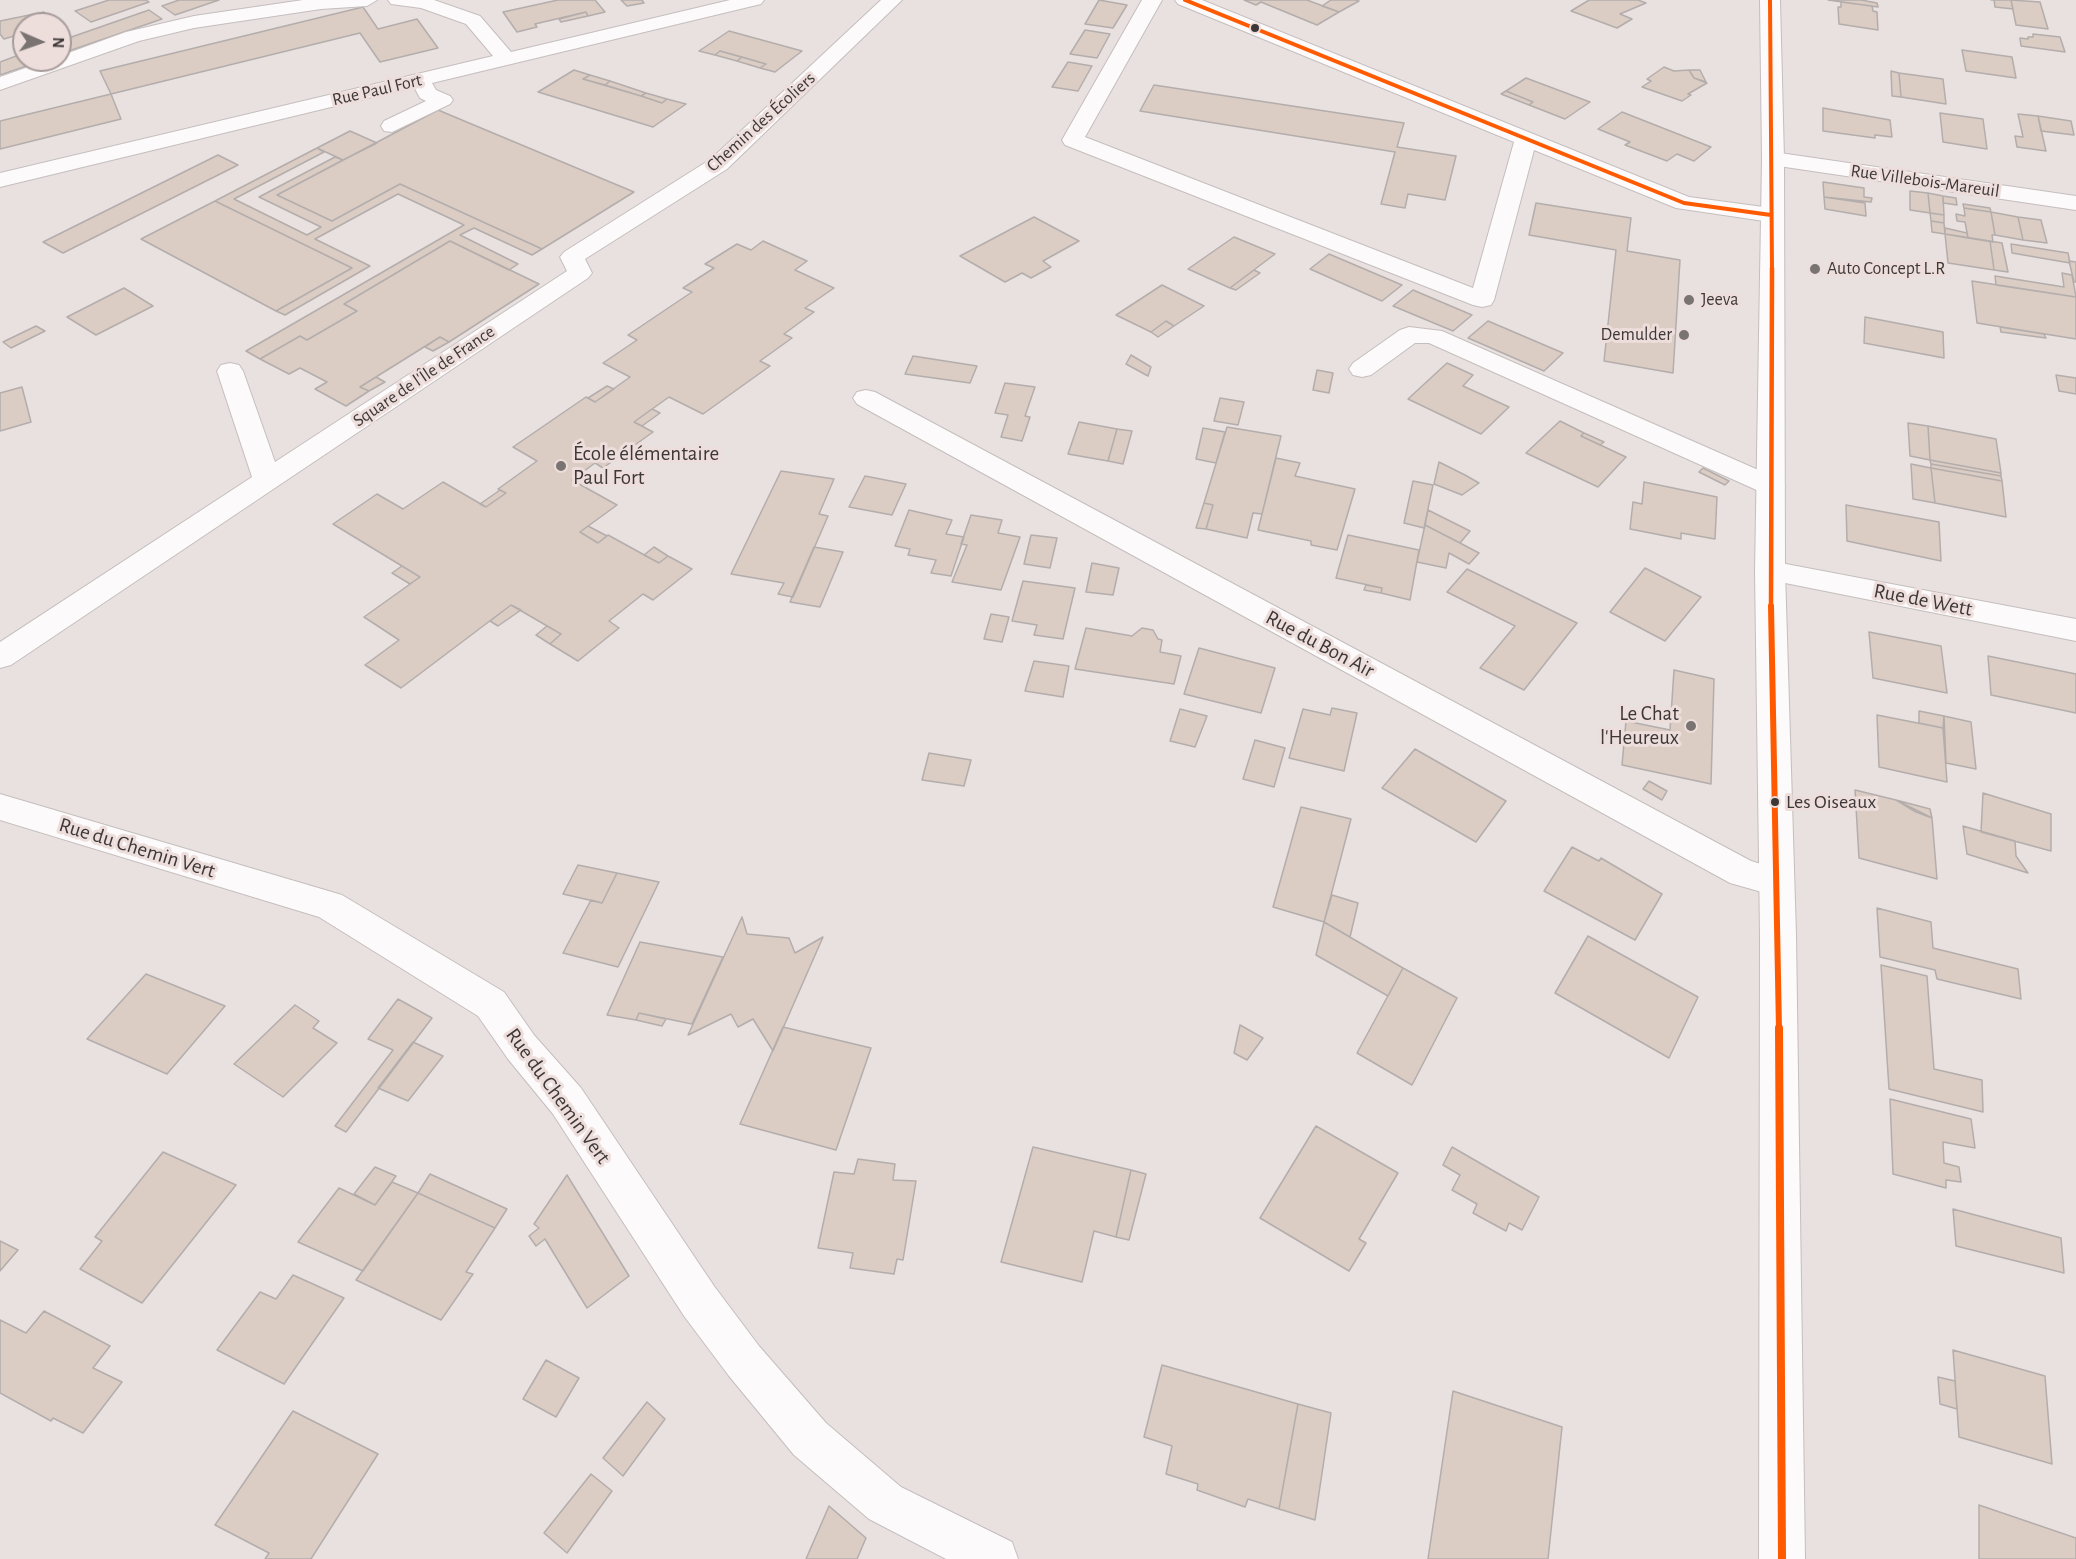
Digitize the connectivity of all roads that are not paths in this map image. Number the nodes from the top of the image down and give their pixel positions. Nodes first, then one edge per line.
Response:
1 (367, 0) edge
2 (398, 0) edge
3 (754, 0) edge
4 (892, 0) edge
5 (1152, 0) edge
6 (1185, 0) edge
7 (1770, 0) edge
8 (507, 60) junction
9 (421, 80) junction
10 (0, 84) edge
11 (392, 126) dead end
12 (1526, 138) junction
13 (1773, 159) junction
14 (0, 180) edge
15 (2076, 203) edge
16 (1771, 215) junction
17 (580, 273) joint
18 (1362, 369) dead end
19 (230, 371) dead end
20 (866, 398) dead end
21 (267, 480) junction
22 (1771, 486) junction
23 (1770, 571) junction
24 (2076, 630) edge
25 (0, 657) edge
26 (0, 807) edge
27 (1776, 882) junction
28 (994, 1559) edge
29 (1782, 1559) edge

1 - 10 street
2 - 8 street
3 - 8 street, Rue Paul Fort
4 - 17 street, Chemin des Écoliers
5 - 12 street
6 - 12 street
7 - 13 street
8 - 9 street, Rue Paul Fort
9 - 11 street
9 - 14 street, Rue Paul Fort
12 - 16 street
13 - 15 street, Rue Villebois-Mareuil
13 - 16 street
16 - 22 street
17 - 21 street, Square de l'Île de France
18 - 22 street
19 - 21 street
20 - 27 street, Rue du Bon Air
21 - 25 street, Square de l'Île de France
22 - 23 street
23 - 24 street, Rue de Wett
23 - 27 street
26 - 28 street, Rue du Chemin Vert
27 - 29 street

